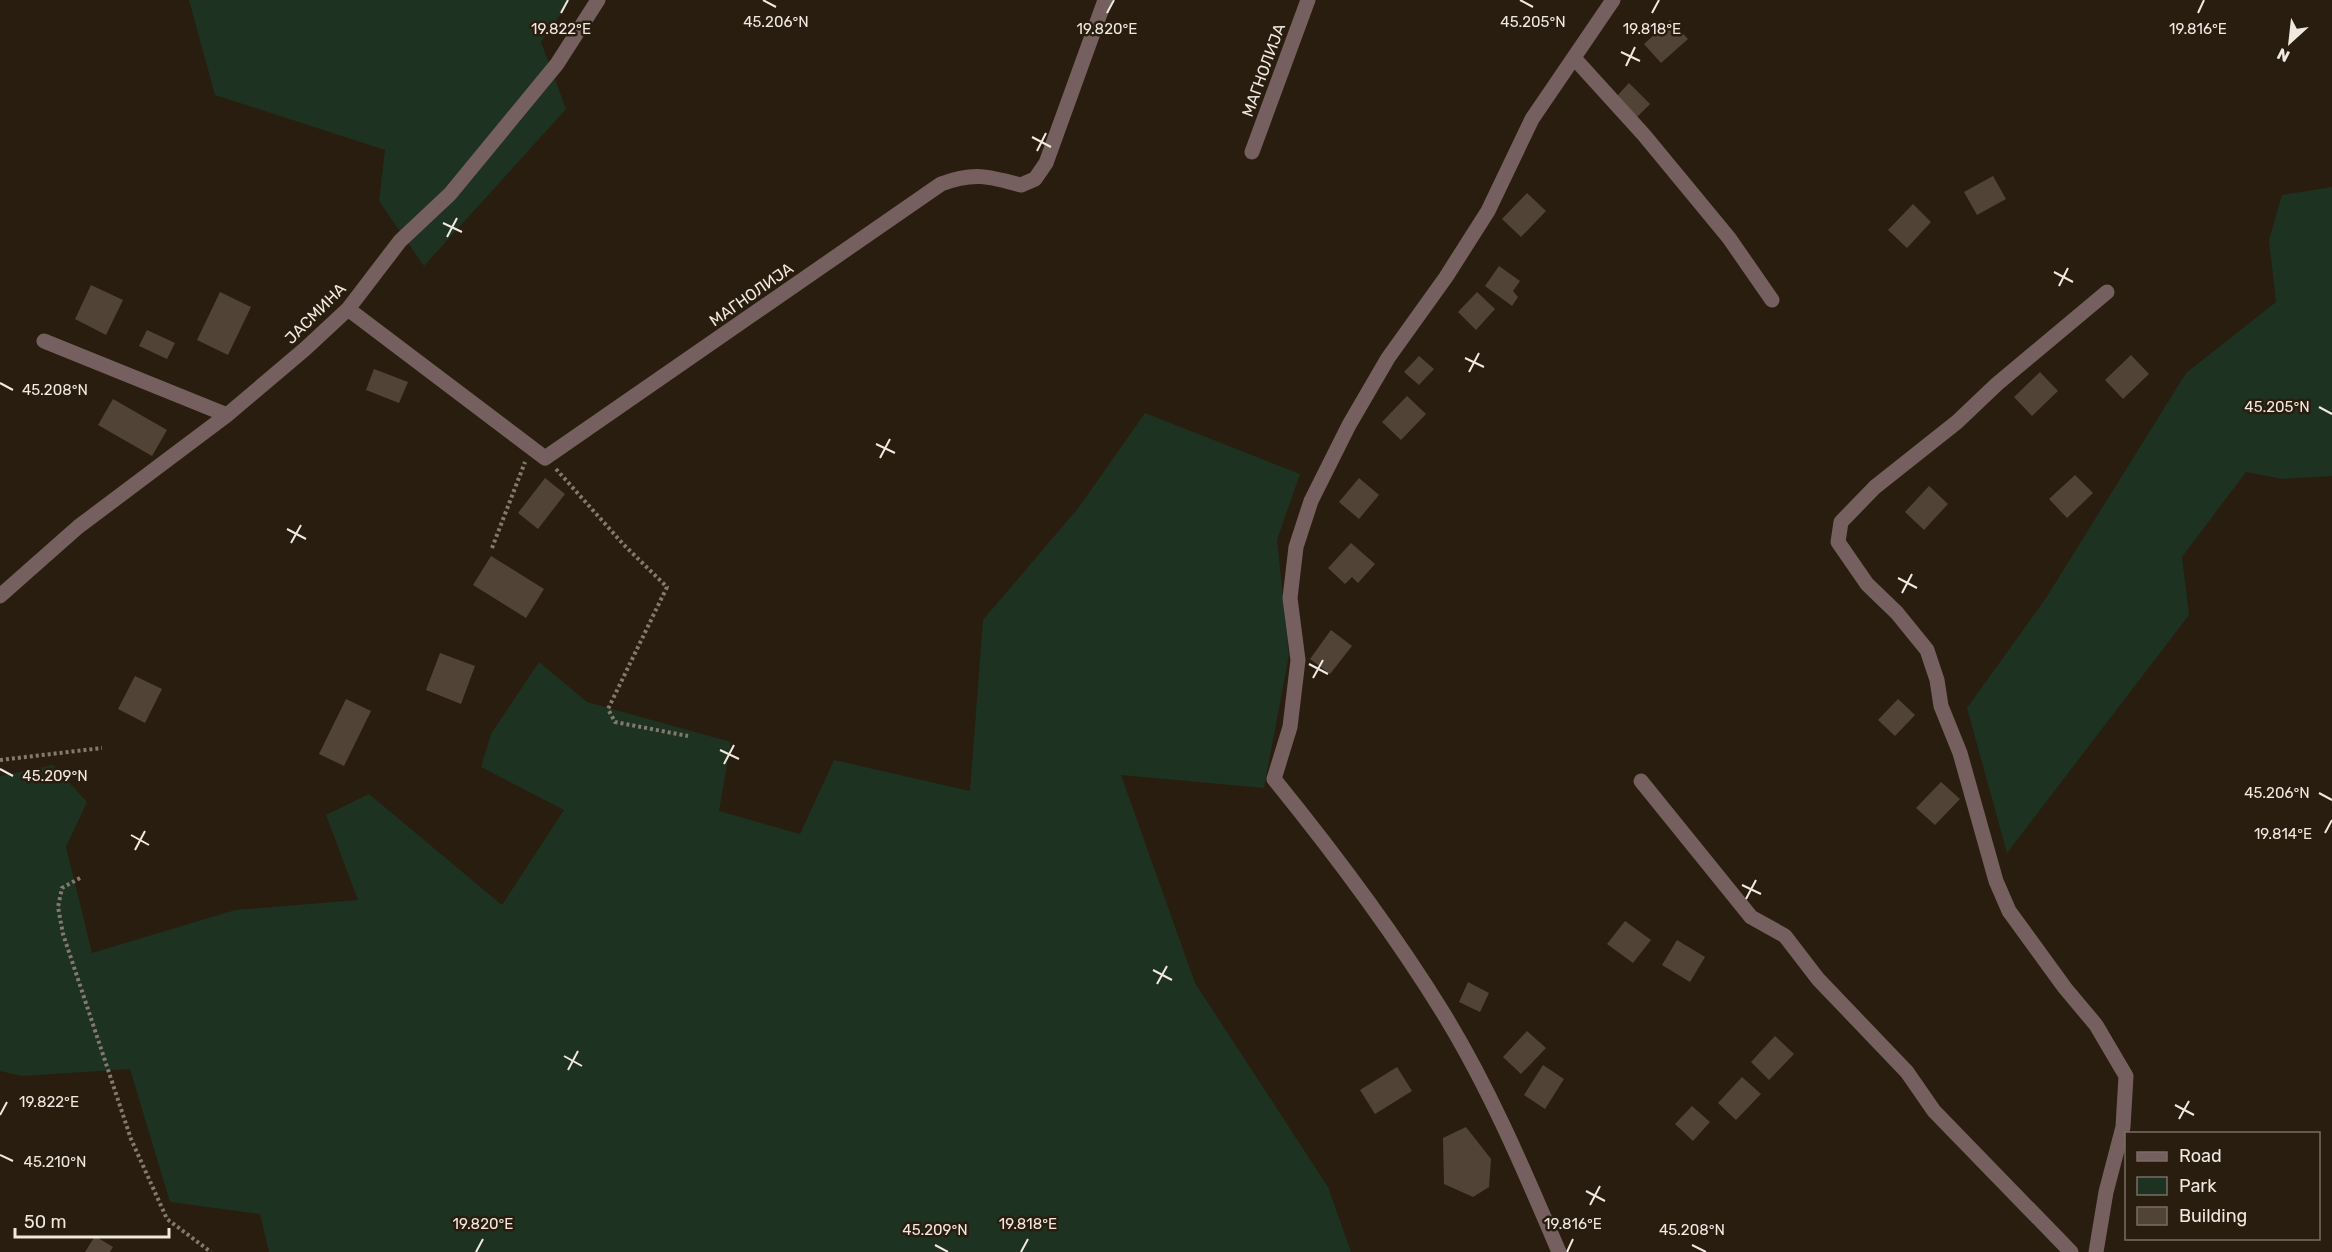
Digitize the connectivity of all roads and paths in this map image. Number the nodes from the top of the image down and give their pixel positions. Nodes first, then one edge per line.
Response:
1 (598, 0) edge
2 (1105, 0) edge
3 (1308, 0) edge
4 (1613, 0) edge
5 (1575, 59) junction
6 (1252, 152) dead end
7 (2107, 292) dead end
8 (1772, 300) dead end
9 (348, 309) junction
10 (44, 341) dead end
11 (227, 415) junction
12 (531, 446) junction
13 (545, 458) junction
14 (492, 548) dead end
15 (0, 596) edge
16 (688, 736) dead end
17 (102, 748) dead end
18 (0, 760) edge
19 (1641, 781) dead end
20 (80, 878) dead end
21 (211, 1252) edge
22 (1558, 1252) edge
23 (2071, 1252) edge
24 (2096, 1252) edge

1 - 9 street, ЈАСМИНА
2 - 13 street, МАГНОЛИЈА
3 - 6 street, МАГНОЛИЈА
4 - 5 street
5 - 8 street
5 - 22 street
7 - 24 street
9 - 11 street, ЈАСМИНА
9 - 12 street
10 - 11 street
11 - 15 street, ЈАСМИНА
12 - 13 street
12 - 14 path
13 - 16 path
17 - 18 path
19 - 23 street
20 - 21 path

